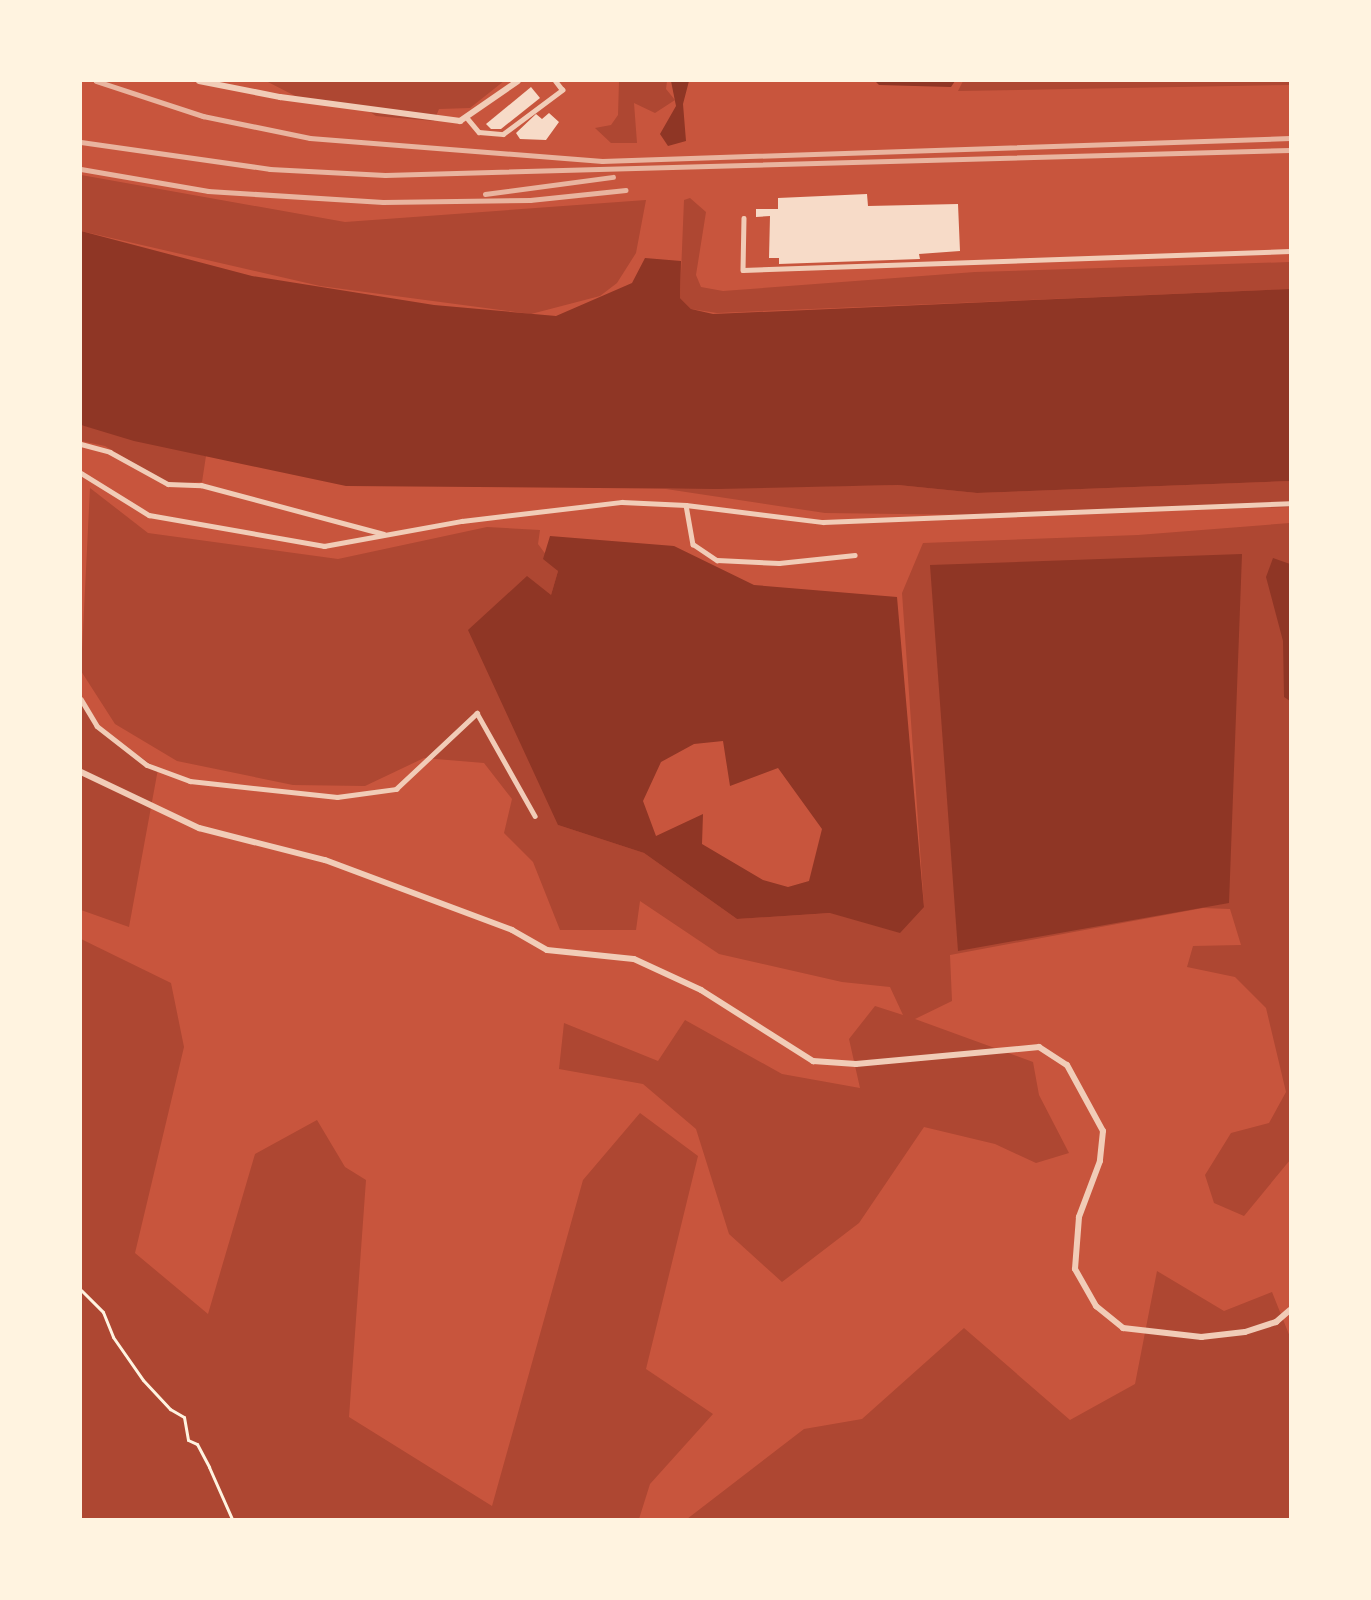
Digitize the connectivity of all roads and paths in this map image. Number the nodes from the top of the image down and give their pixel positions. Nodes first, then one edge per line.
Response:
1 (199, 81) edge
2 (518, 81) edge
3 (555, 81) edge
4 (468, 119) junction
5 (744, 218) dead end
6 (1290, 251) edge
7 (81, 444) edge
8 (81, 473) edge
9 (1290, 503) edge
10 (686, 505) junction
11 (386, 535) junction
12 (855, 555) dead end
13 (81, 699) edge
14 (81, 772) edge
15 (536, 816) dead end
16 (81, 1290) edge
17 (1290, 1310) edge
18 (232, 1519) edge

1 - 4 street
2 - 4 street
3 - 4 lane
5 - 6 lane
7 - 11 lane
8 - 11 lane
9 - 10 lane
10 - 11 lane
10 - 12 lane
13 - 15 lane
14 - 17 street
16 - 18 path

